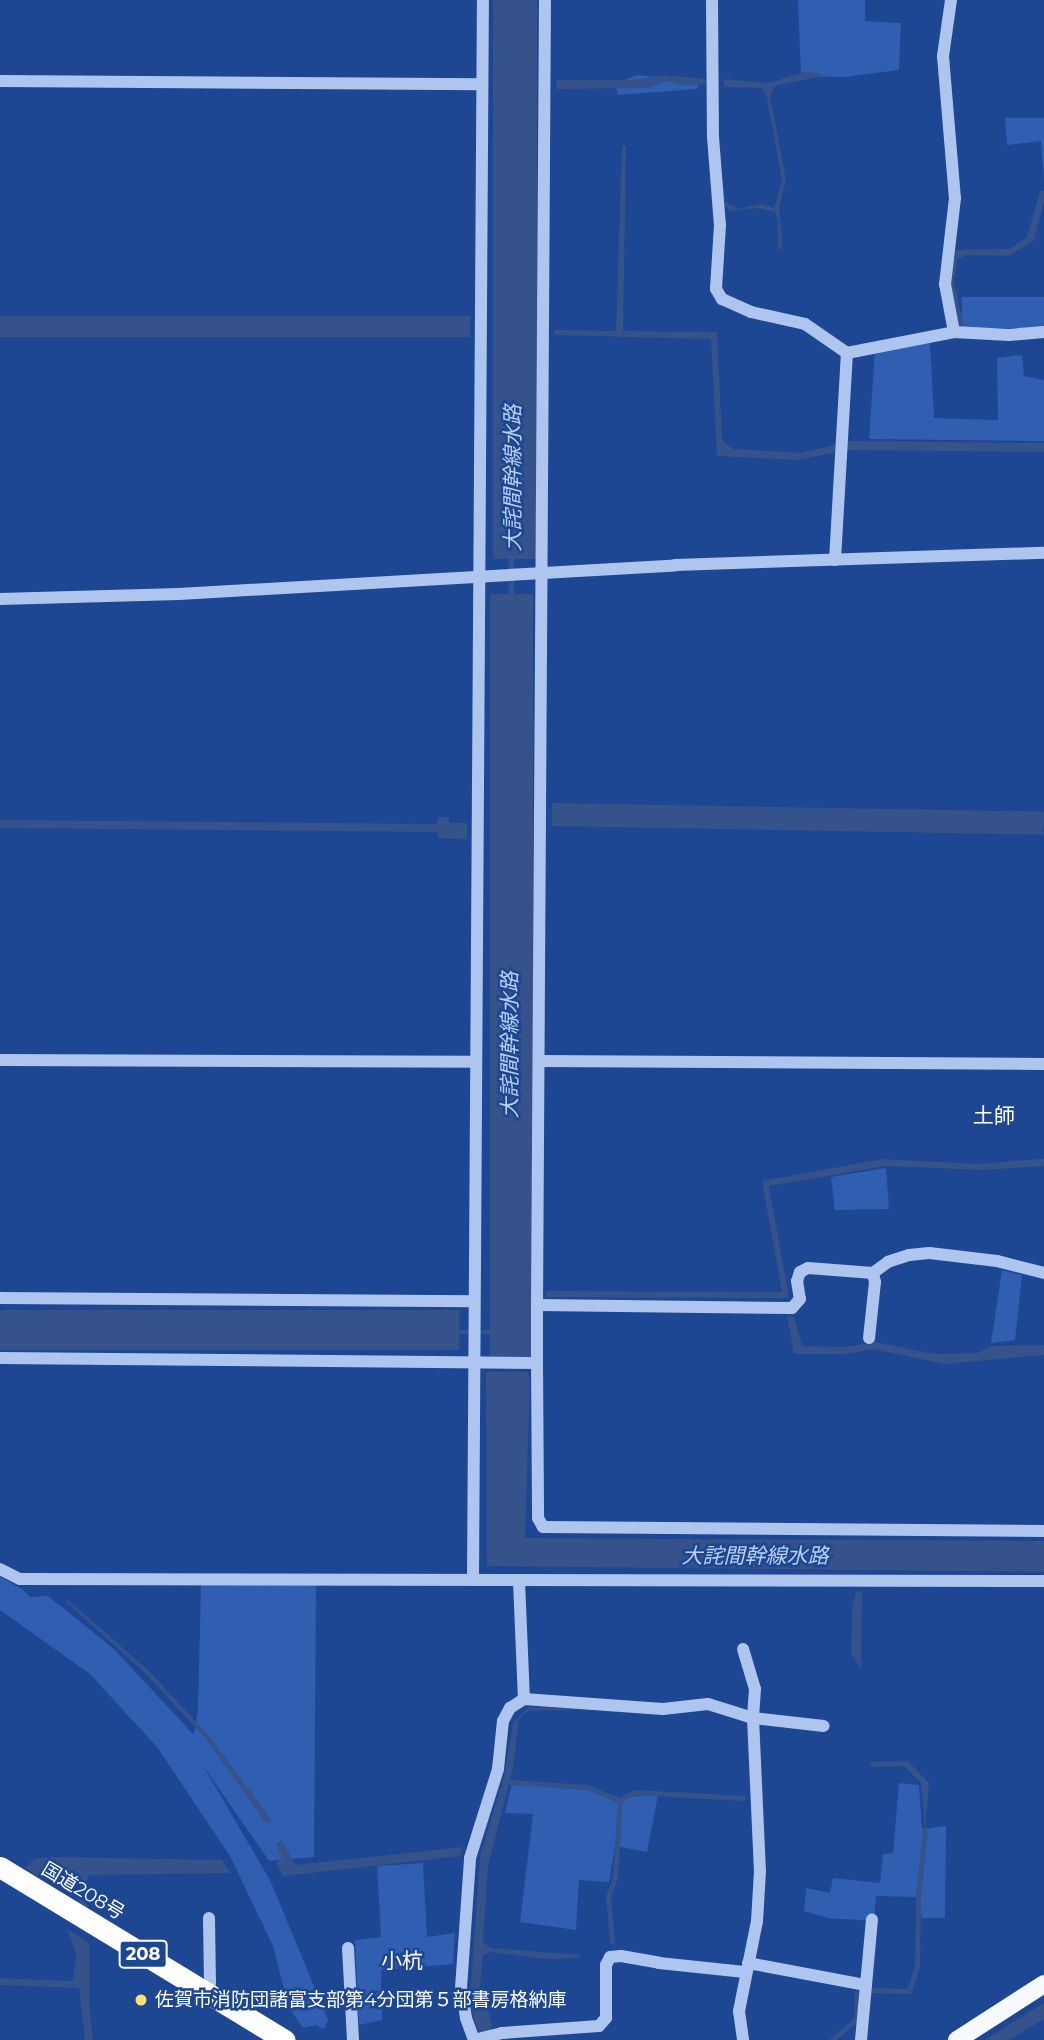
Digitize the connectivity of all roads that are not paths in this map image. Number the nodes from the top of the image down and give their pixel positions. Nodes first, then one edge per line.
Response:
1 (483, 0) edge
2 (545, 0) edge
3 (712, 0) edge
4 (951, 0) edge
5 (0, 81) edge
6 (482, 84) junction
7 (954, 332) junction
8 (1044, 332) edge
9 (847, 353) junction
10 (1044, 554) edge
11 (835, 560) junction
12 (542, 574) junction
13 (480, 578) junction
14 (0, 599) edge
15 (0, 1060) edge
16 (539, 1061) junction
17 (476, 1062) junction
18 (1044, 1064) edge
19 (873, 1273) junction
20 (1044, 1273) edge
21 (0, 1298) edge
22 (474, 1301) junction
23 (537, 1305) junction
24 (869, 1338) dead end
25 (0, 1358) edge
26 (474, 1362) junction
27 (537, 1363) junction
28 (1044, 1531) edge
29 (0, 1569) edge
30 (473, 1580) junction
31 (519, 1581) junction
32 (1044, 1581) edge
33 (743, 1649) dead end
34 (524, 1699) junction
35 (753, 1718) junction
36 (824, 1726) dead end
37 (2, 1871) edge
38 (209, 1918) dead end
39 (872, 1919) dead end
40 (348, 1948) dead end
41 (746, 1967) junction
42 (1044, 1984) edge
43 (866, 1985) junction
44 (206, 1992) junction
45 (586, 2033) edge
46 (285, 2040) edge
47 (353, 2040) edge
48 (474, 2040) edge
49 (743, 2040) edge
50 (861, 2040) edge
51 (957, 2040) edge

1 - 6 street
2 - 12 street
3 - 9 street
4 - 7 street
5 - 6 street
6 - 13 street
7 - 8 street
7 - 9 street
9 - 11 street
10 - 11 street
11 - 12 street
12 - 13 street
12 - 16 street
13 - 14 street
13 - 17 street
15 - 17 street
16 - 18 street
16 - 23 street
17 - 22 street
19 - 20 street
19 - 23 street
19 - 24 street
21 - 22 street
22 - 26 street
23 - 27 street
25 - 26 street
26 - 27 street
26 - 30 street
27 - 28 street
29 - 30 street
30 - 31 street
31 - 32 street
31 - 34 street
33 - 35 street
34 - 35 street
34 - 48 street
35 - 36 street
35 - 41 street
37 - 44 highway, 国道208号 / 208
38 - 44 street
39 - 43 street
40 - 47 street
41 - 43 street
41 - 45 street
41 - 49 street
42 - 51 main road
43 - 50 street
44 - 46 highway, 国道208号 / 208
45 - 48 street

